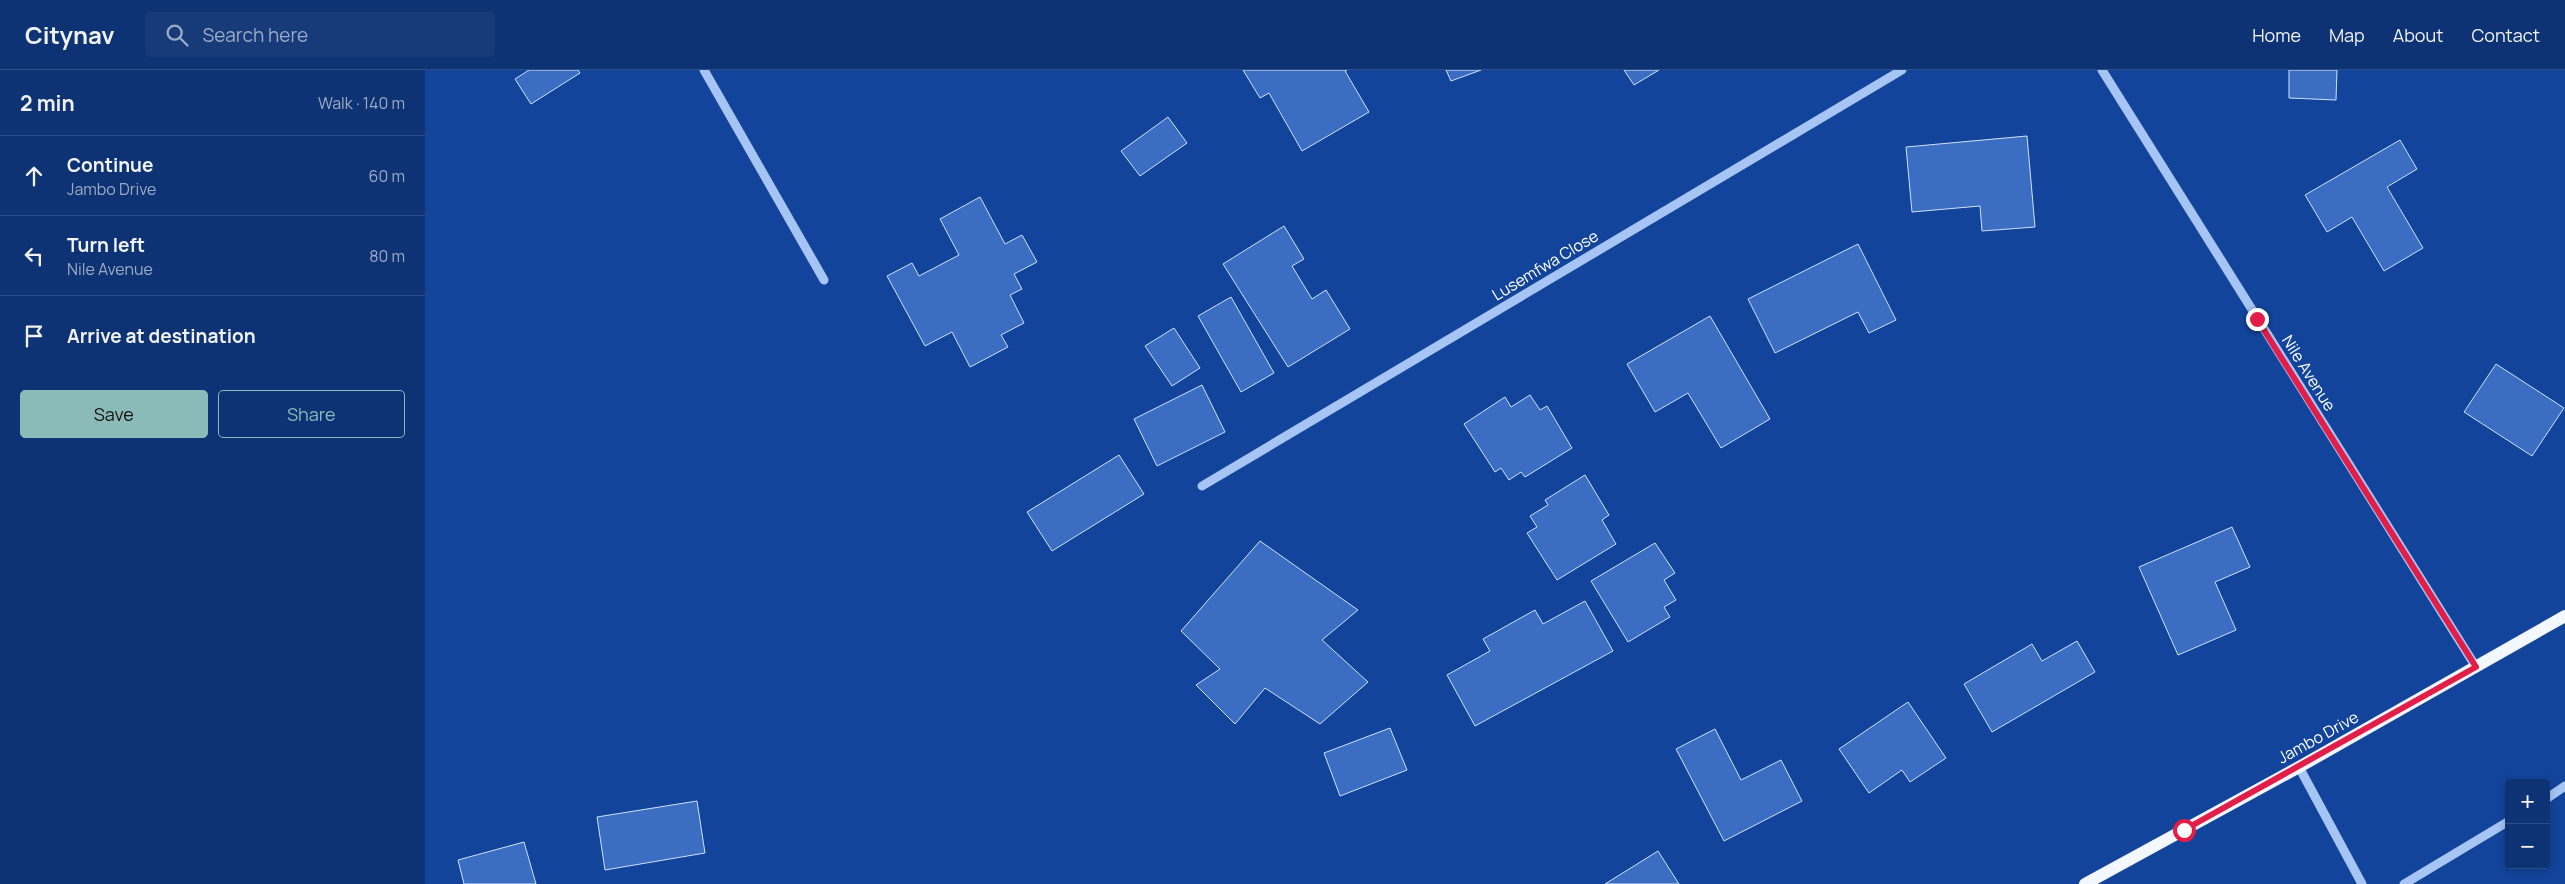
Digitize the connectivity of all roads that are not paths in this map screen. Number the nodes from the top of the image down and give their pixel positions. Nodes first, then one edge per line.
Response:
1 (704, 70) edge
2 (1902, 70) edge
3 (2101, 70) edge
4 (825, 280) dead end
5 (1202, 486) dead end
6 (2565, 616) edge
7 (2476, 667) junction
8 (2299, 767) junction
9 (2565, 786) edge
10 (2550, 796) edge
11 (2505, 823) edge
12 (2085, 884) edge
13 (2362, 884) edge
14 (2404, 884) edge

1 - 4 street
2 - 5 street, Lusemfwa Close
3 - 7 street, Nile Avenue
6 - 7 main road, Jambo Drive
7 - 8 main road, Jambo Drive
8 - 12 main road, Jambo Drive
8 - 13 street
9 - 10 street
11 - 14 street

